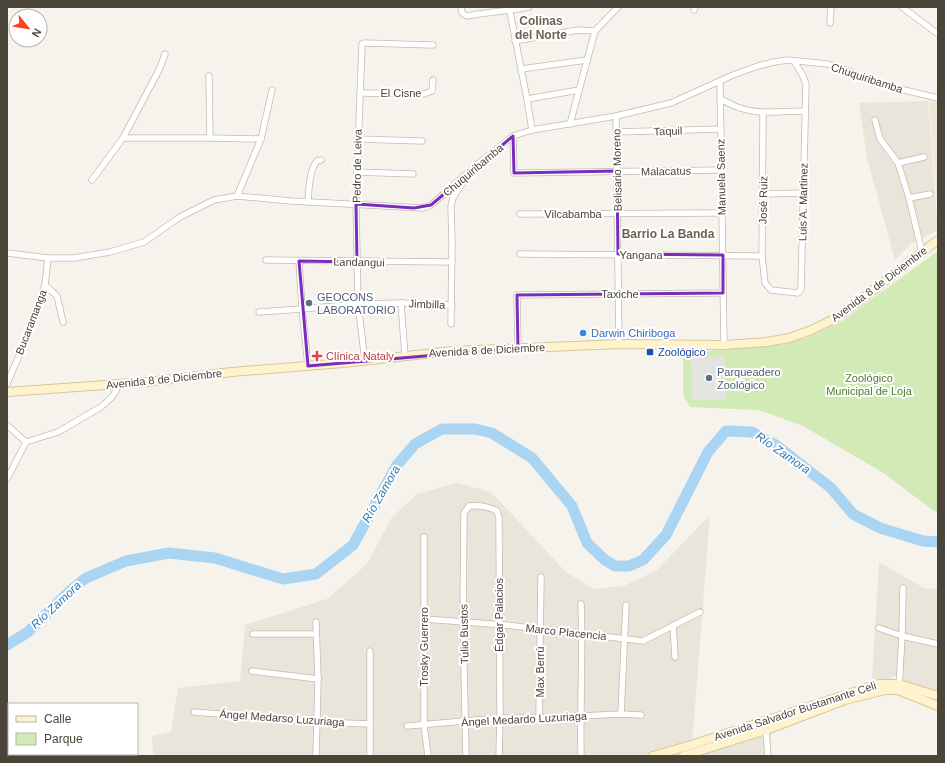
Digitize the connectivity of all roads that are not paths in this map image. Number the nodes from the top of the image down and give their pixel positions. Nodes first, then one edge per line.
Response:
1 (461, 7) edge
2 (530, 7) edge
3 (618, 7) edge
4 (831, 7) edge
5 (902, 7) edge
6 (510, 9) edge
7 (830, 23) dead end
8 (595, 31) junction
9 (938, 34) edge
10 (515, 41) junction
11 (433, 46) dead end
12 (165, 54) dead end
13 (587, 60) junction
14 (794, 61) junction
15 (521, 69) junction
16 (209, 76) dead end
17 (432, 80) dead end
18 (720, 81) junction
19 (272, 90) dead end
20 (579, 90) junction
21 (360, 93) junction
22 (938, 98) edge
23 (527, 99) junction
24 (720, 99) junction
25 (805, 112) junction
26 (763, 113) junction
27 (616, 116) junction
28 (875, 120) dead end
29 (570, 124) junction
30 (720, 129) junction
31 (532, 130) junction
32 (616, 132) junction
33 (514, 136) junction
34 (123, 138) junction
35 (210, 138) junction
36 (261, 139) junction
37 (357, 139) junction
38 (422, 141) dead end
39 (924, 157) dead end
40 (321, 160) dead end
41 (898, 163) junction
42 (721, 170) junction
43 (617, 171) junction
44 (357, 172) junction
45 (468, 173) junction
46 (413, 174) dead end
47 (92, 180) dead end
48 (803, 192) junction
49 (763, 194) junction
50 (930, 194) dead end
51 (237, 196) junction
52 (908, 198) junction
53 (308, 202) junction
54 (356, 204) junction
55 (722, 213) junction
56 (520, 214) dead end
57 (618, 214) junction
58 (938, 240) edge
59 (922, 252) junction
60 (7, 254) edge
61 (520, 254) dead end
62 (618, 254) junction
63 (723, 255) junction
64 (762, 256) junction
65 (48, 258) junction
66 (266, 260) dead end
67 (299, 261) junction
68 (357, 262) junction
69 (452, 262) junction
70 (45, 285) junction
71 (767, 287) joint
72 (723, 293) junction
73 (619, 294) junction
74 (402, 303) junction
75 (358, 304) junction
76 (452, 305) junction
77 (302, 309) junction
78 (259, 312) dead end
79 (63, 322) dead end
80 (452, 324) dead end
81 (620, 344) junction
82 (724, 345) junction
83 (518, 348) junction
84 (405, 356) junction
85 (365, 361) junction
86 (308, 366) junction
87 (7, 384) edge
88 (118, 384) junction
89 (7, 392) edge
90 (7, 425) edge
91 (26, 442) junction
92 (7, 479) edge
93 (464, 513) joint
94 (424, 537) dead end
95 (541, 577) dead end
96 (903, 588) dead end
97 (581, 604) dead end
98 (626, 605) dead end
99 (700, 612) dead end
100 (424, 619) junction
101 (463, 621) junction
102 (316, 622) dead end
103 (499, 625) junction
104 (673, 625) junction
105 (879, 628) dead end
106 (540, 629) junction
107 (253, 634) dead end
108 (316, 634) junction
109 (582, 634) junction
110 (902, 636) junction
111 (623, 638) junction
112 (938, 644) edge
113 (370, 651) dead end
114 (676, 657) dead end
115 (252, 671) dead end
116 (318, 679) junction
117 (899, 687) junction
118 (938, 696) edge
119 (938, 706) edge
120 (194, 712) dead end
121 (621, 714) junction
122 (640, 715) dead end
123 (580, 716) junction
124 (500, 718) junction
125 (539, 718) junction
126 (318, 722) junction
127 (466, 722) junction
128 (370, 724) junction
129 (424, 725) junction
130 (407, 726) dead end
131 (766, 730) junction
132 (692, 752) edge
133 (316, 756) edge
134 (370, 756) edge
135 (428, 756) edge
136 (466, 756) edge
137 (499, 756) edge
138 (581, 756) edge
139 (653, 756) edge
140 (683, 756) edge
141 (768, 756) edge

1 - 6 street
2 - 6 street
3 - 8 street
4 - 7 street
5 - 9 street
6 - 10 street
8 - 10 street
8 - 13 street
10 - 15 street
11 - 21 street, Pedro de Leiva
12 - 34 street
13 - 15 street
13 - 20 street
14 - 18 street, Chuquiribamba
14 - 22 street, Chuquiribamba
14 - 25 street, Luis A. Martinez
15 - 23 street
16 - 35 street
17 - 21 street, El Cisne
18 - 24 street, Manuela Saenz
18 - 27 street, Chuquiribamba
19 - 36 street
20 - 23 street
20 - 29 street
21 - 37 street, Pedro de Leiva
23 - 31 street
24 - 26 street
24 - 30 street, Manuela Saenz
25 - 26 street
25 - 48 street, Luis A. Martinez
26 - 49 street, José Ruiz
27 - 29 street, Chuquiribamba
27 - 32 street, Belisario Moreno
28 - 41 street
29 - 31 street, Chuquiribamba
30 - 32 street, Taquil
30 - 42 street, Manuela Saenz
31 - 33 street, Chuquiribamba
32 - 43 street, Belisario Moreno
33 - 43 street, Malacatus
33 - 45 street, Chuquiribamba
34 - 35 street
34 - 47 street
35 - 36 street
36 - 51 street
37 - 38 street
37 - 44 street, Pedro de Leiva
39 - 41 street
40 - 53 street
41 - 52 street
42 - 43 street, Malacatus
42 - 55 street, Manuela Saenz
43 - 57 street, Belisario Moreno
44 - 46 street
44 - 54 street, Pedro de Leiva
45 - 54 street, Chuquiribamba
45 - 69 street
48 - 49 street
48 - 71 street, Luis A. Martinez
49 - 64 street, José Ruiz
50 - 52 street
51 - 53 street, Chuquiribamba
51 - 65 street, Chuquiribamba
52 - 59 street
53 - 54 street, Chuquiribamba
54 - 68 street, Pedro de Leiva
55 - 57 street, Vilcabamba
55 - 63 street, Manuela Saenz
56 - 57 street, Vilcabamba
57 - 62 street, Belisario Moreno
58 - 59 main road, Avenida 8 de Diciembre
59 - 82 main road, Avenida 8 de Diciembre
60 - 65 street, Chuquiribamba
61 - 62 street, Yangana
62 - 63 street, Yangana
62 - 73 street, Belisario Moreno
63 - 64 street, Yangana
63 - 72 street, Manuela Saenz
64 - 71 street, José Ruiz
65 - 70 street, Bucaramanga
66 - 67 street, Landangui
67 - 68 street, Landangui
67 - 77 street
68 - 69 street, Landangui
68 - 75 street, Pedro de Leiva
69 - 76 street
70 - 79 street
70 - 87 street, Bucaramanga
72 - 73 street, Taxiche
72 - 82 street, Manuela Saenz
73 - 81 street, Belisario Moreno
73 - 83 street, Taxiche
74 - 75 street, Jimbilla
74 - 76 street, Jimbilla
74 - 84 street
75 - 77 street, Jimbilla
75 - 85 street, Pedro de Leiva
76 - 80 street
77 - 78 street, Jimbilla
77 - 86 street
81 - 82 main road, Avenida 8 de Diciembre
81 - 83 main road, Avenida 8 de Diciembre
83 - 84 main road, Avenida 8 de Diciembre
84 - 85 main road, Avenida 8 de Diciembre
85 - 86 main road, Avenida 8 de Diciembre
86 - 88 main road, Avenida 8 de Diciembre
88 - 89 main road, Avenida 8 de Diciembre
88 - 91 street
90 - 91 street
91 - 92 street
93 - 101 street, Tulio Bustos
93 - 103 street, Édgar Palacios
94 - 100 street, Trosky Guerrero
95 - 106 street, Max Berrú
96 - 110 street
97 - 109 street
98 - 111 street
99 - 104 street, Marco Placencia
100 - 101 street, Marco Placencia
100 - 129 street, Trosky Guerrero
101 - 103 street, Marco Placencia
101 - 127 street, Tulio Bustos
102 - 108 street
103 - 106 street, Marco Placencia
103 - 124 street, Édgar Palacios
104 - 111 street, Marco Placencia
104 - 114 street
105 - 110 street
106 - 109 street, Marco Placencia
106 - 125 street, Max Berrú
107 - 108 street
108 - 116 street
109 - 111 street, Marco Placencia
109 - 123 street
110 - 112 street
110 - 117 street
111 - 121 street
113 - 128 street
115 - 116 street
116 - 126 street
117 - 118 main road, Avenida Salvador Bustamante Celi
117 - 119 main road, Avenida Salvador Bustamante Celi
117 - 131 main road, Avenida Salvador Bustamante Celi
117 - 132 main road, Avenida Salvador Bustamante Celi
120 - 126 street, Ángel Medarso Luzuriaga
121 - 122 street, Ángel Medardo Luzuriaga
121 - 123 street, Ángel Medardo Luzuriaga
123 - 125 street, Ángel Medardo Luzuriaga
123 - 138 street
124 - 125 street, Ángel Medardo Luzuriaga
124 - 127 street, Ángel Medardo Luzuriaga
124 - 137 street, Édgar Palacios
126 - 128 street, Ángel Medarso Luzuriaga
126 - 133 street
127 - 129 street, Ángel Medardo Luzuriaga
127 - 136 street, Tulio Bustos
128 - 134 street
129 - 130 street, Ángel Medardo Luzuriaga
129 - 135 street, Trosky Guerrero
131 - 132 main road, Avenida Salvador Bustamante Celi
131 - 141 street
132 - 139 main road, Avenida Salvador Bustamante Celi
132 - 140 main road, Avenida Salvador Bustamante Celi

